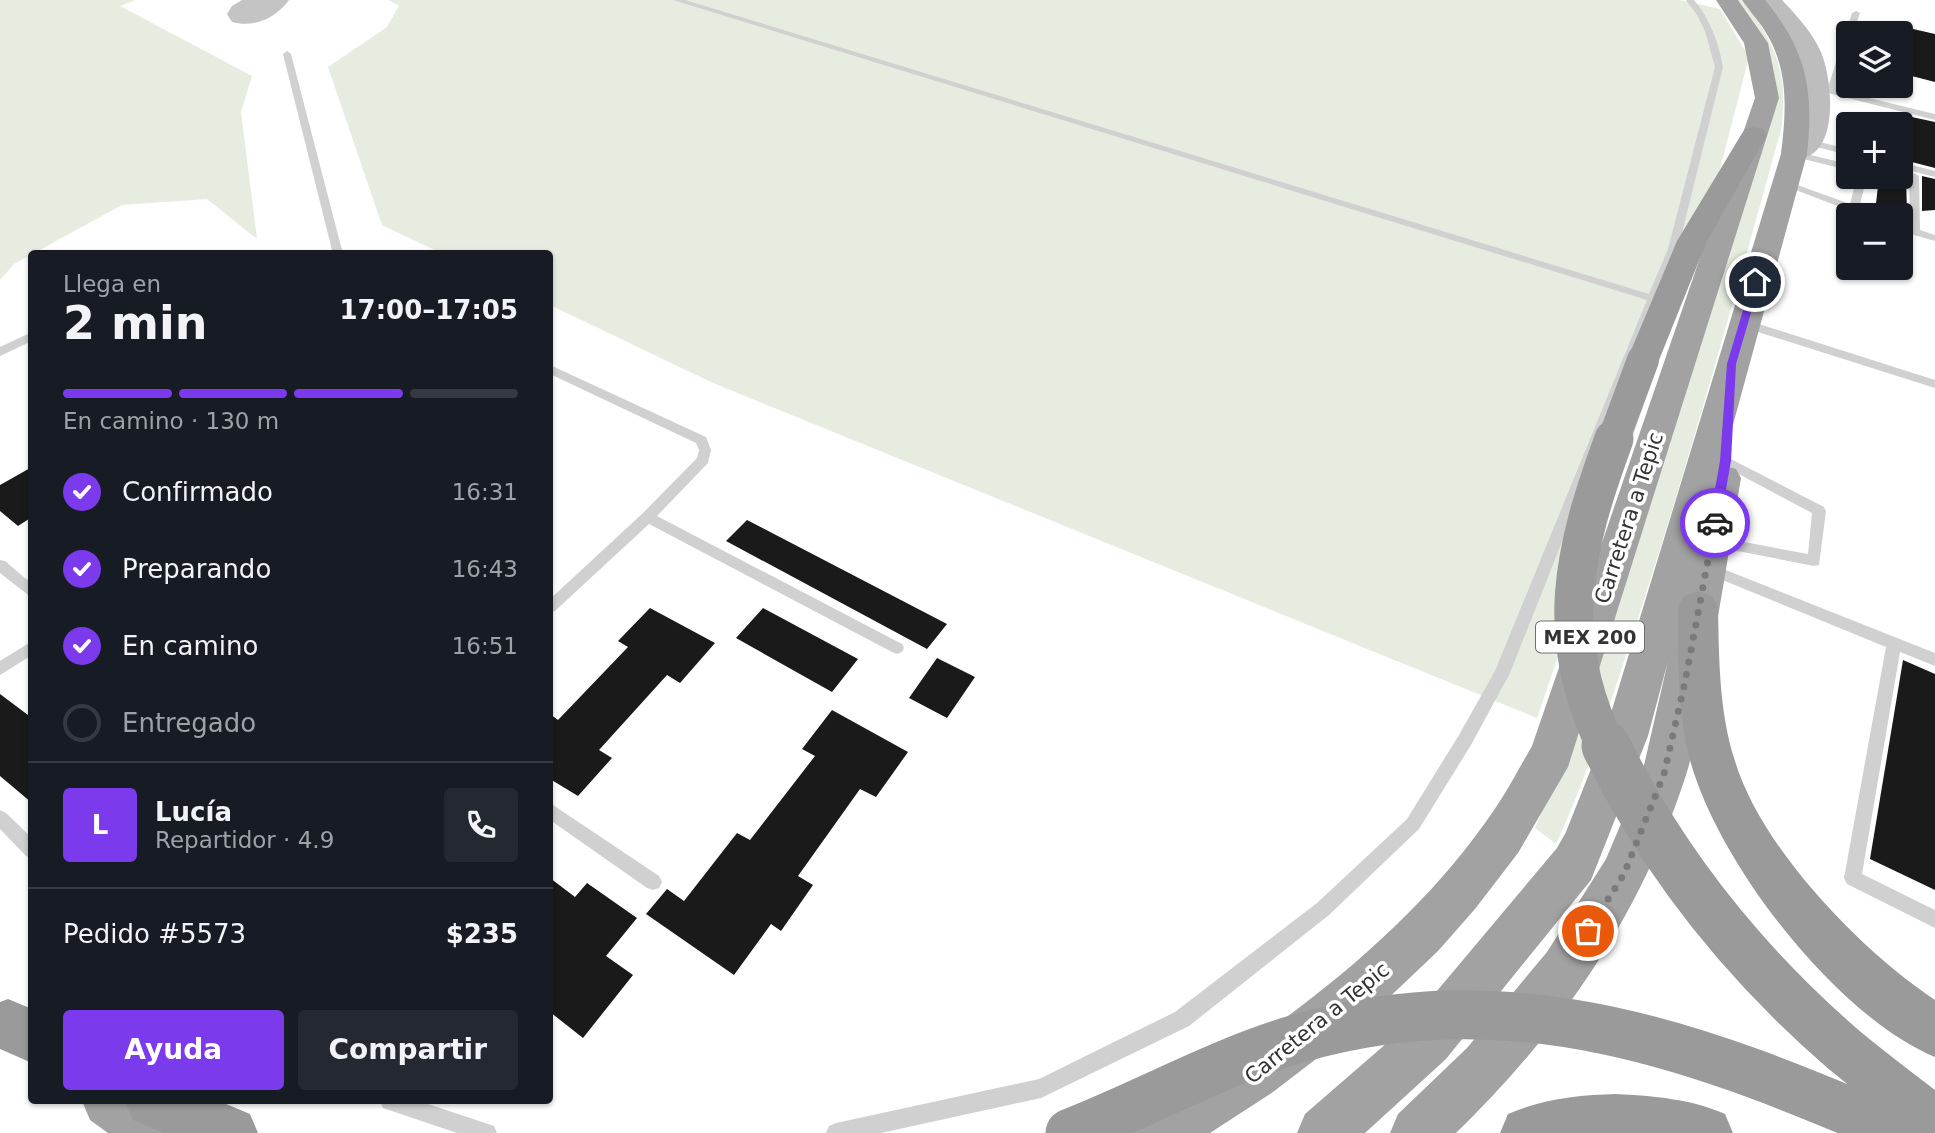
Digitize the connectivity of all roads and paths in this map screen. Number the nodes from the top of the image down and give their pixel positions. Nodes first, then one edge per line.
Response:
1 (677, 0) edge
2 (1690, 0) edge
3 (1727, 0) edge
4 (1753, 0) edge
5 (1770, 0) edge
6 (1856, 13) dead end
7 (1853, 21) edge
8 (288, 54) dead end
9 (1836, 55) edge
10 (1815, 87) junction
11 (1935, 117) edge
12 (1754, 135) junction
13 (1836, 152) edge
14 (1796, 154) junction
15 (1836, 164) edge
16 (1913, 169) edge
17 (1935, 174) edge
18 (1914, 176) joint
19 (1935, 183) edge
20 (1848, 203) edge
21 (1913, 232) edge
22 (1916, 233) junction
23 (1935, 238) edge
24 (337, 250) edge
25 (1651, 298) junction
26 (1743, 323) junction
27 (28, 338) edge
28 (0, 352) edge
29 (1732, 364) junction
30 (553, 370) edge
31 (1935, 383) edge
32 (1726, 461) junction
33 (648, 517) junction
34 (0, 565) edge
35 (1705, 572) junction
36 (28, 590) edge
37 (553, 604) edge
38 (1894, 644) junction
39 (897, 648) dead end
40 (28, 650) edge
41 (1935, 660) edge
42 (0, 669) edge
43 (553, 813) edge
44 (0, 818) edge
45 (28, 846) edge
46 (653, 882) dead end
47 (1935, 919) edge
48 (1935, 1031) edge
49 (113, 1104) edge
50 (159, 1104) edge
51 (399, 1104) edge
52 (1935, 1121) edge
53 (153, 1133) edge
54 (231, 1133) edge
55 (487, 1133) edge
56 (836, 1133) edge
57 (1070, 1133) edge
58 (1160, 1133) edge
59 (1324, 1133) edge
60 (1417, 1133) edge
61 (1527, 1133) edge
62 (1706, 1133) edge
63 (1900, 1133) edge

1 - 25 lane
2 - 25 lane
3 - 12 highway, Carretera a Tepic / MEX 200
4 - 10 highway, MEX 200
5 - 10 main road
6 - 7 lane
8 - 24 lane
9 - 10 lane
10 - 11 lane
10 - 14 highway, MEX 200
12 - 52 highway, bridge
12 - 58 highway, Carretera a Tepic / MEX 200
13 - 14 lane
14 - 15 lane
14 - 20 lane
14 - 26 highway, MEX 200
16 - 17 lane
18 - 19 lane
18 - 22 lane
21 - 22 lane
22 - 23 lane
25 - 56 lane
26 - 29 highway, MEX 200
26 - 31 lane
27 - 28 lane
29 - 32 highway
29 - 59 highway, MEX 200
30 - 33 lane
32 - 35 highway
32 - 35 lane
33 - 37 lane
33 - 39 lane
34 - 36 lane
35 - 38 lane
35 - 48 highway
35 - 60 highway
38 - 41 lane
38 - 47 lane
40 - 42 lane
43 - 46 lane
44 - 45 lane
49 - 53 highway
50 - 54 highway
51 - 55 lane
57 - 63 highway, bridge
61 - 62 highway

